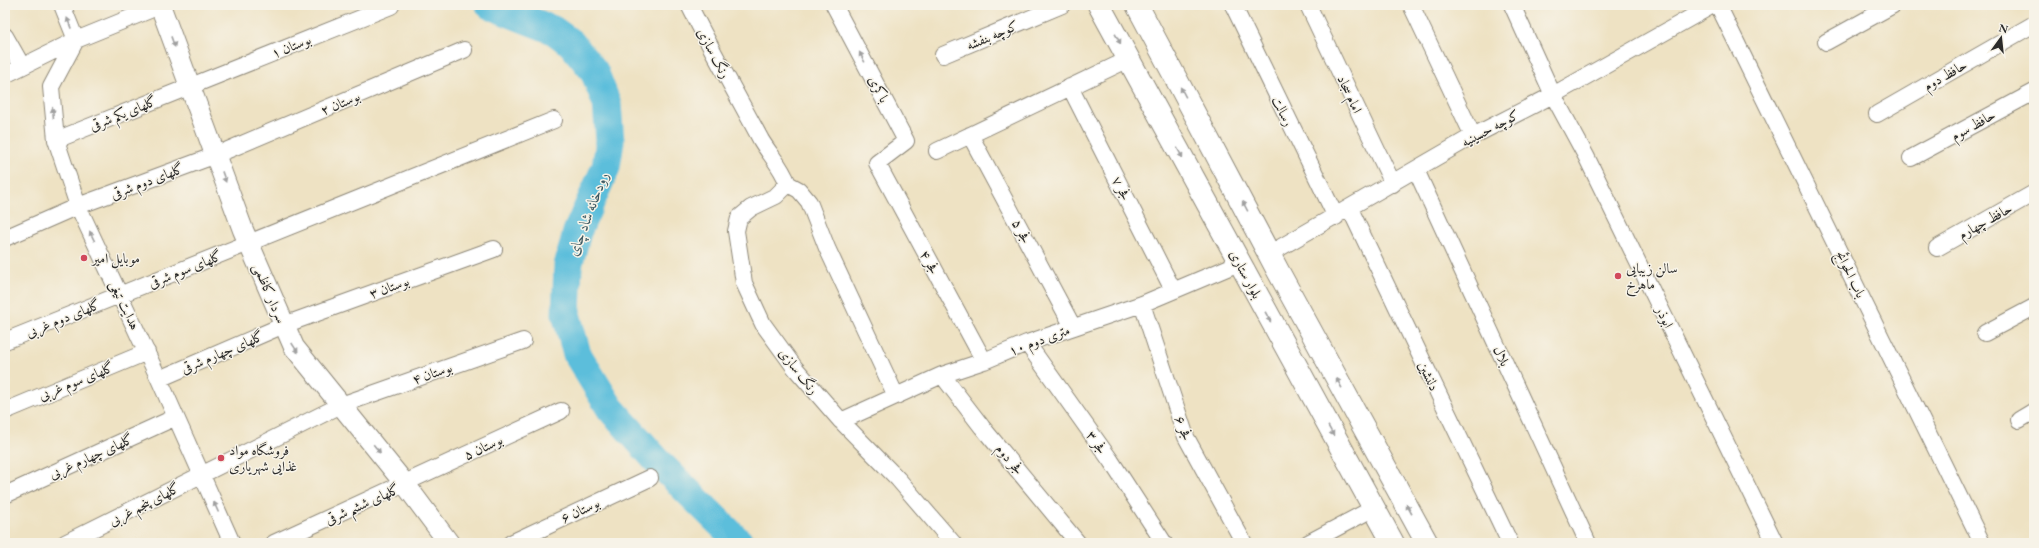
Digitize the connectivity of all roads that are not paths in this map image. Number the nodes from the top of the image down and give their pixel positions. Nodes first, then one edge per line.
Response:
1 (62, 5) edge
2 (161, 5) edge
3 (689, 5) edge
4 (834, 5) edge
5 (1062, 5) edge
6 (1099, 5) edge
7 (1137, 5) edge
8 (1233, 5) edge
9 (1308, 5) edge
10 (1411, 5) edge
11 (1512, 5) edge
12 (1712, 5) edge
13 (1718, 5) edge
14 (1893, 5) edge
15 (391, 6) edge
16 (2034, 24) edge
17 (5, 36) edge
18 (76, 40) junction
19 (1826, 42) dead end
20 (464, 50) dead end
21 (943, 55) dead end
22 (1129, 59) junction
23 (22, 66) junction
24 (5, 75) edge
25 (190, 86) junction
26 (1070, 87) junction
27 (2034, 92) edge
28 (1553, 95) junction
29 (1877, 114) dead end
30 (554, 120) dead end
31 (970, 135) junction
32 (1473, 136) junction
33 (56, 140) junction
34 (937, 151) dead end
35 (216, 155) junction
36 (1911, 158) dead end
37 (877, 163) joint
38 (1416, 170) junction
39 (788, 184) junction
40 (1393, 184) junction
41 (2034, 193) edge
42 (78, 206) junction
43 (1350, 209) junction
44 (1336, 217) junction
45 (1257, 230) junction
46 (5, 238) edge
47 (249, 243) junction
48 (1937, 248) dead end
49 (494, 249) dead end
50 (1235, 254) junction
51 (1274, 262) junction
52 (1251, 286) junction
53 (1173, 290) junction
54 (120, 295) junction
55 (1142, 304) junction
56 (2034, 307) edge
57 (284, 325) junction
58 (1073, 328) junction
59 (1985, 333) dead end
60 (5, 341) edge
61 (523, 341) dead end
62 (1027, 343) junction
63 (147, 352) junction
64 (984, 361) junction
65 (942, 375) junction
66 (159, 379) junction
67 (896, 396) junction
68 (341, 405) junction
69 (5, 411) edge
70 (560, 411) dead end
71 (2034, 411) edge
72 (176, 417) junction
73 (2019, 420) dead end
74 (841, 421) junction
75 (201, 475) junction
76 (650, 478) dead end
77 (405, 484) junction
78 (5, 495) edge
79 (1374, 508) junction
80 (65, 543) edge
81 (232, 543) edge
82 (274, 543) edge
83 (449, 543) edge
84 (511, 543) edge
85 (953, 543) edge
86 (1078, 543) edge
87 (1164, 543) edge
88 (1244, 543) edge
89 (1308, 543) edge
90 (1393, 543) edge
91 (1427, 543) edge
92 (1510, 543) edge
93 (1588, 543) edge
94 (1775, 543) edge
95 (1982, 543) edge

18 -> 1 street
2 - 18 street
2 -> 25 street, سردار کاظمی
3 - 39 street, رنگ سازی
37 -> 4 street, باکری
5 - 21 street, کوچه بنفشه
6 -> 22 main road, بلوار ستاری
45 -> 7 main road
8 - 44 street, رسالت
9 - 40 street, امام سجاد
10 - 32 street
11 - 28 street, ابوذر
12 - 28 street, کوچه حسینیه
13 - 95 street, باب الحوائج
14 - 19 street
15 - 25 street, بوستان ۱
16 - 29 street, حافظ دوم
17 - 23 street
18 - 23 street
33 -> 18 street, هدایت تیغی
20 - 35 street, بوستان ۲
22 - 26 street
22 -> 50 main road, بلوار ستاری
23 - 24 street
25 - 33 street, گلهای یکم شرقی
25 - 35 street, سردار کاظمی
26 - 31 street
26 - 53 street, فجر ۷
27 - 36 street, حافظ سوم
28 - 32 street, کوچه حسینیه
28 - 94 street, ابوذر
30 - 47 street, گلهای سوم شرقی
31 - 34 street
31 - 58 street, فجر ۵
32 - 38 street, کوچه حسینیه
33 - 42 street, هدایت تیغی
35 - 42 street, گلهای دوم شرقی
35 -> 47 street, سردار کاظمی
37 - 64 street, فجر ۴
38 - 40 street, کوچه حسینیه
38 - 93 street, بلال
39 - 67 street, رنگ سازی
39 - 74 street, رنگ سازی
40 - 43 street, کوچه حسینیه
41 - 48 street, حافظ چهارم
42 - 46 street, گلهای دوم شرقی
54 -> 42 street, هدایت تیغی
43 - 44 street, کوچه حسینیه
43 - 92 street, دلنشین
44 - 51 street, کوچه حسینیه
45 - 50 main road
45 - 51 main road
47 - 54 street, گلهای سوم شرقی
47 - 57 street, سردار کاظمی
49 - 57 street, بوستان ۳
50 - 52 main road, بلوار ستاری
50 - 53 street, ۱۰ متری دوم
51 - 52 main road
91 -> 51 main road
52 -> 79 main road, بلوار ستاری
53 - 55 street, ۱۰ متری دوم
54 - 60 street, گلهای دوم غربی
54 - 63 street, هدایت تیغی
55 - 58 street, ۱۰ متری دوم
55 - 88 street, فجر ۶
56 - 59 street
57 - 66 street, گلهای چهارم شرقی
57 -> 68 street, سردار کاظمی
58 - 62 street, ۱۰ متری دوم
61 - 68 street, بوستان ۴
62 - 64 street, ۱۰ متری دوم
62 - 87 street, فجر ۳
63 - 66 street, هدایت تیغی
63 - 69 street, گلهای سوم غربی
64 - 65 street, ۱۰ متری دوم
65 - 67 street, ۱۰ متری دوم
65 - 86 street, فجر دوم
66 - 72 street, هدایت تیغی
67 - 74 street, ۱۰ متری دوم
68 - 75 street, بوستان ۴
68 -> 77 street, سردار کاظمی
70 - 77 street, بوستان ۵
71 - 73 street
72 - 75 street, هدایت تیغی
72 - 78 street, گلهای چهارم غربی
74 - 85 street, رنگ سازی
75 - 80 street, گلهای پنجم غربی
81 -> 75 street, هدایت تیغی
76 - 84 street, بوستان ۶
77 - 82 street, گلهای ششم شرقی
77 - 83 street, سردار کاظمی
79 - 89 street
79 - 90 main road, بلوار ستاری

